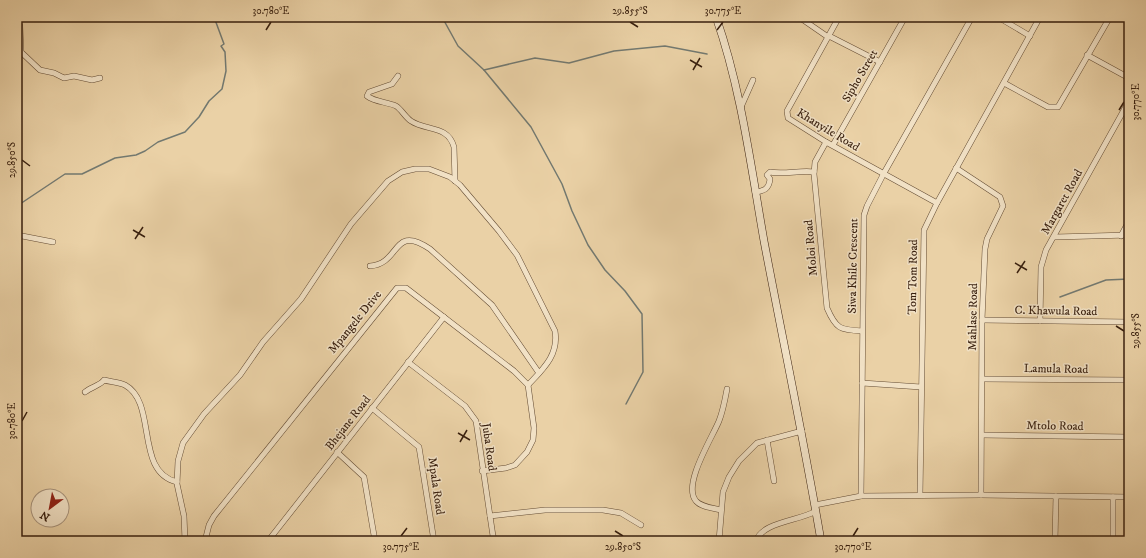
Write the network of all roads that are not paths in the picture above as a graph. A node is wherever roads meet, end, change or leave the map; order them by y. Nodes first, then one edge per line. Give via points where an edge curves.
1 (716, 17) edge
2 (799, 17) edge
3 (839, 17) edge
4 (905, 17) edge
5 (972, 17) edge
6 (998, 17) edge
7 (1040, 17) edge
8 (1110, 17) edge
9 (17, 22) edge
10 (1030, 36) junction
11 (828, 37) junction
12 (1087, 55) junction
13 (880, 62) junction
14 (398, 76) dead end
15 (100, 78) dead end
16 (1129, 78) edge
17 (753, 80) dead end
18 (1004, 83) junction
19 (1129, 101) edge
20 (740, 110) junction
21 (826, 142) junction
22 (833, 145) junction
23 (956, 168) junction
24 (814, 172) junction
25 (884, 174) junction
26 (455, 181) junction
27 (755, 192) junction
28 (937, 203) junction
29 (1129, 221) edge
30 (17, 235) edge
31 (1129, 235) edge
32 (1121, 236) junction
33 (1055, 237) junction
34 (52, 242) dead end
35 (370, 266) dead end
36 (444, 317) junction
37 (982, 320) junction
38 (1040, 321) junction
39 (1129, 322) edge
40 (862, 331) junction
41 (408, 362) junction
42 (539, 373) junction
43 (983, 379) junction
44 (1129, 380) edge
45 (862, 384) junction
46 (528, 385) junction
47 (921, 387) junction
48 (727, 389) dead end
49 (85, 392) dead end
50 (372, 408) junction
51 (802, 431) junction
52 (982, 435) junction
53 (1129, 437) edge
54 (767, 440) junction
55 (337, 452) junction
56 (482, 471) junction
57 (774, 481) dead end
58 (177, 482) junction
59 (17, 487) edge
60 (920, 495) junction
61 (981, 495) junction
62 (861, 496) junction
63 (1056, 496) junction
64 (1113, 497) junction
65 (1129, 497) edge
66 (816, 508) junction
67 (721, 510) junction
68 (17, 512) edge
69 (490, 516) junction
70 (641, 525) dead end
71 (185, 541) edge
72 (205, 541) edge
73 (268, 541) edge
74 (375, 541) edge
75 (434, 541) edge
76 (496, 541) edge
77 (719, 541) edge
78 (756, 541) edge
79 (821, 541) edge
80 (1055, 541) edge
81 (1113, 541) edge

1 - 20 street
2 - 11 street
3 - 11 street, Khanyile Road
4 - 13 street, Sipho Street
5 - 25 street, Siwa Khile Crescent
6 - 10 street
7 - 10 street, Tom Tom Road
8 - 12 street
9 - 15 street via 20,26 21,52 36,68 64,78
10 - 18 street, Tom Tom Road
11 - 13 street
11 - 21 street, Khanyile Road via 786,115
12 - 16 street
12 - 18 street via 1058,107 1048,107
13 - 22 street, Sipho Street
14 - 26 street via 392,84 370,92 367,96 397,107 412,121 436,128 449,137 454,147
17 - 20 street
18 - 23 street, Tom Tom Road
19 - 33 street, Margaret Road
20 - 27 street
21 - 22 street, Khanyile Road
21 - 24 street, Moloi Road
22 - 25 street, Khanyile Road
23 - 28 street, Tom Tom Road
23 - 37 street, Mahlase Road via 995,193 1003,206 984,249
24 - 27 street via 770,172 767,175 770,179 769,185 764,191
24 - 40 street, Moloi Road via 827,308 832,320 840,328
25 - 28 street, Khanyile Road
25 - 40 street, Siwa Khile Crescent via 864,215
26 - 42 street via 517,255 555,331 555,350
26 - 58 street via 429,169 415,169 402,172 381,188 343,234 301,299 189,434 181,450
27 - 51 street
28 - 47 street, Tom Tom Road via 926,224 923,237
29 - 32 street
30 - 34 street
31 - 32 street
32 - 33 street
33 - 38 street, Margaret Road via 1046,250 1041,267
35 - 42 street via 382,264 398,245 407,240 414,239 420,242 492,305
36 - 41 street, Bhejane Road
36 - 46 street, Mpangele Drive via 514,371
36 - 72 street, Mpangele Drive via 406,288 394,290 214,516
37 - 38 street, C. Khawula Road
37 - 43 street, Mahlase Road
38 - 39 street, C. Khawula Road
40 - 45 street, Siwa Khile Crescent
41 - 50 street, Bhejane Road
41 - 56 street, Juba Road via 471,413 476,421
42 - 46 street
43 - 44 street, Lamula Road
43 - 52 street, Mahlase Road
45 - 47 street
45 - 62 street, Siwa Khile Crescent
46 - 56 street via 534,434 527,452 515,465
47 - 60 street, Tom Tom Road
48 - 67 street via 719,421 698,464 692,490 698,503
49 - 58 street via 104,380 118,383 130,390 139,403 158,470 166,478
50 - 55 street, Bhejane Road
50 - 75 street, Mpala Road via 419,447
51 - 54 street
51 - 66 street
52 - 53 street, Mtolo Road
52 - 61 street, Mahlase Road
54 - 57 street
54 - 67 street via 757,443 733,468 723,492
55 - 73 street, Bhejane Road
55 - 74 street via 364,477
56 - 69 street, Juba Road
58 - 71 street via 184,516
59 - 68 street
60 - 61 street
60 - 62 street
61 - 63 street
62 - 66 street
63 - 64 street
63 - 80 street
64 - 65 street
64 - 81 street
66 - 78 street via 808,516 768,527 761,531
66 - 79 street
67 - 77 street
69 - 70 street via 545,510 603,510 622,513
69 - 76 street, Juba Road

